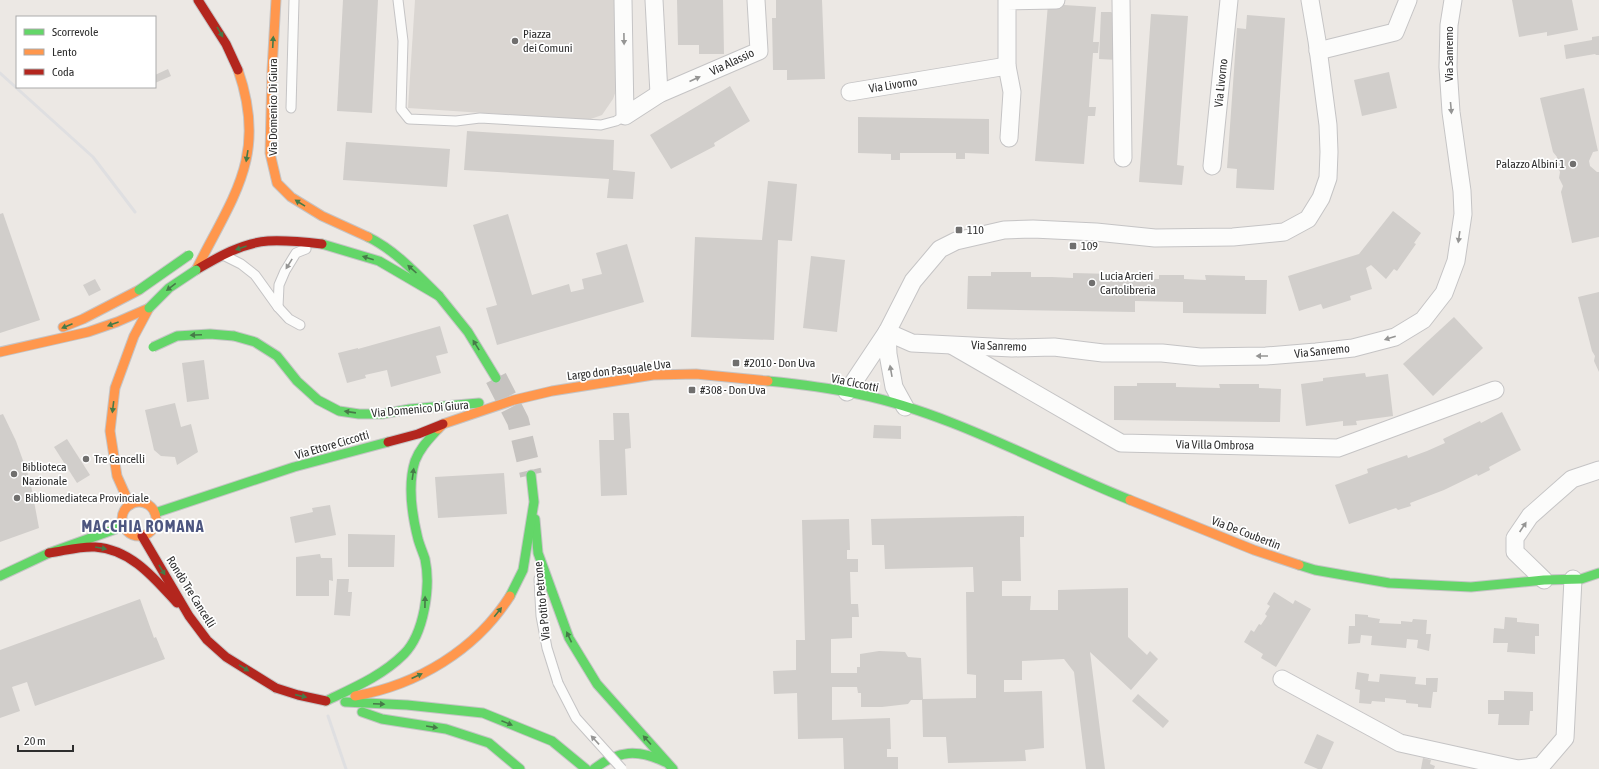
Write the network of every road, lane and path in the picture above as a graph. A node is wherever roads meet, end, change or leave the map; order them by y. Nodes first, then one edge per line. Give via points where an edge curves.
1 (198, 0) edge
2 (276, 0) edge
3 (294, 0) edge
4 (398, 0) edge
5 (623, 0) edge
6 (654, 0) edge
7 (756, 0) edge
8 (1056, 0) edge
9 (1121, 0) edge
10 (1229, 0) edge
11 (1310, 0) edge
12 (1408, 0) edge
13 (1454, 0) edge
14 (1318, 51) junction
15 (1007, 66) junction
16 (850, 92) dead end
17 (659, 94) junction
18 (291, 108) dead end
19 (625, 116) junction
20 (1009, 138) dead end
21 (1123, 158) dead end
22 (1212, 166) dead end
23 (217, 229) junction
24 (321, 244) junction
25 (222, 255) junction
26 (196, 270) junction
27 (439, 296) junction
28 (278, 307) junction
29 (149, 308) junction
30 (300, 325) dead end
31 (887, 332) junction
32 (951, 345) junction
33 (150, 349) dead end
34 (4, 351) edge
35 (134, 360) dead end
36 (121, 369) junction
37 (496, 378) tunnel mouth
38 (800, 384) joint
39 (1495, 390) dead end
40 (847, 392) junction
41 (514, 400) junction
42 (905, 407) junction
43 (443, 424) junction
44 (1599, 470) edge
45 (531, 475) tunnel mouth
46 (534, 502) junction
47 (130, 505) junction
48 (155, 512) junction
49 (124, 526) junction
50 (142, 536) junction
51 (49, 553) junction
52 (538, 553) junction
53 (1599, 573) edge
54 (0, 576) edge
55 (1572, 579) junction
56 (1544, 580) junction
57 (189, 616) junction
58 (1282, 679) dead end
59 (326, 701) junction
60 (520, 769) edge
61 (586, 769) edge
62 (594, 769) edge
63 (622, 769) edge
64 (673, 769) edge

1 -> 23 main road via 220,32 241,76 249,110 247,161 229,209
27 -> 2 main road, Via Domenico Di Giura via 411,268 376,241 322,216 291,197 277,182 270,153
3 - 18 lane
4 - 19 lane via 403,41 401,109 409,119 456,121 480,118 601,125
5 -> 19 street
6 - 17 street
17 -> 7 street, Via Alassio via 758,51
8 - 15 street via 1007,1
9 - 21 street
10 - 22 street, Via Livorno
11 - 14 street
12 - 14 street via 1395,32
13 -> 32 street, Via Sanremo via 1449,25 1448,67 1463,214 1456,260 1444,292 1423,320 1395,337 1353,348 1266,356 1103,353 1054,347
14 - 31 street via 1328,125 1328,178 1321,198 1308,220 1284,232 1233,237 1155,238 1033,229 1004,230 956,242 940,249 913,281
15 - 16 street, Via Livorno
15 - 20 street via 1012,92
17 - 19 street
23 - 26 main road
23 -> 34 main road, bridge via 189,255 139,290 82,319
24 -> 25 main road via 268,241
27 -> 24 main road via 380,261
24 -> 28 lane via 296,253 278,285
25 - 26 main road
25 - 28 lane via 241,264 255,275
26 -> 29 main road, bridge via 169,288
37 -> 27 main road via 468,332
28 - 30 lane via 289,319
29 -> 34 main road via 88,332
29 - 36 main road
31 - 32 street, Via Sanremo via 912,343
31 - 40 street
42 -> 31 street via 894,387
32 - 39 street, Via Villa Ombrosa via 1121,443 1338,448
41 -> 33 main road, Via Domenico Di Giura, bridge via 410,409 382,414 359,414 339,411 318,400 297,381 277,356 255,342 234,336 210,334 177,336
35 - 36 main road
36 -> 47 main road via 115,388 110,431 117,476
38 - 40 main road, Via Ciccotti
38 - 41 main road, Largo don Pasquale Uva via 696,374 653,375 552,391
40 - 42 main road, Via Ciccotti
41 - 43 main road, Via Ettore Ciccotti
42 - 56 main road, Via De Coubertin via 1012,448 1082,481 1254,550 1315,570 1396,584 1472,587
43 - 48 main road, Via Ettore Ciccotti via 418,434 294,467
59 -> 43 main road via 373,678 404,654 415,639 425,610 426,579 425,560 413,513 412,480 421,448
56 -> 44 street via 1515,552 1515,538 1530,516 1572,480
45 - 46 main road, Rondò Tre Cancelli
46 - 52 main road
59 -> 46 main road, Rondò Tre Cancelli via 378,692 416,677 444,662 472,641 509,598 523,570
47 - 48 main road via 144,503
47 - 49 main road via 123,514
48 - 50 main road via 154,527
49 - 50 main road via 131,534
49 - 51 main road
50 -> 57 main road, Rondò Tre Cancelli
51 - 54 main road
51 -> 57 main road via 96,547 115,551 138,563
63 -> 52 lane, Via Potito Petrone, bridge via 576,718 558,683 547,648 541,616
64 -> 52 main road via 593,678 569,638
53 - 55 main road, Via De Coubertin
55 - 56 main road, Via De Coubertin
55 - 58 street via 1565,738 1541,766 1518,769 1400,743
57 -> 59 main road, Rondò Tre Cancelli, bridge via 207,640 226,657 276,688
59 -> 60 main road via 382,718 446,729 489,743
59 -> 61 main road via 407,705 483,713 552,741
62 - 64 main road via 613,756 625,752 642,752 655,756

